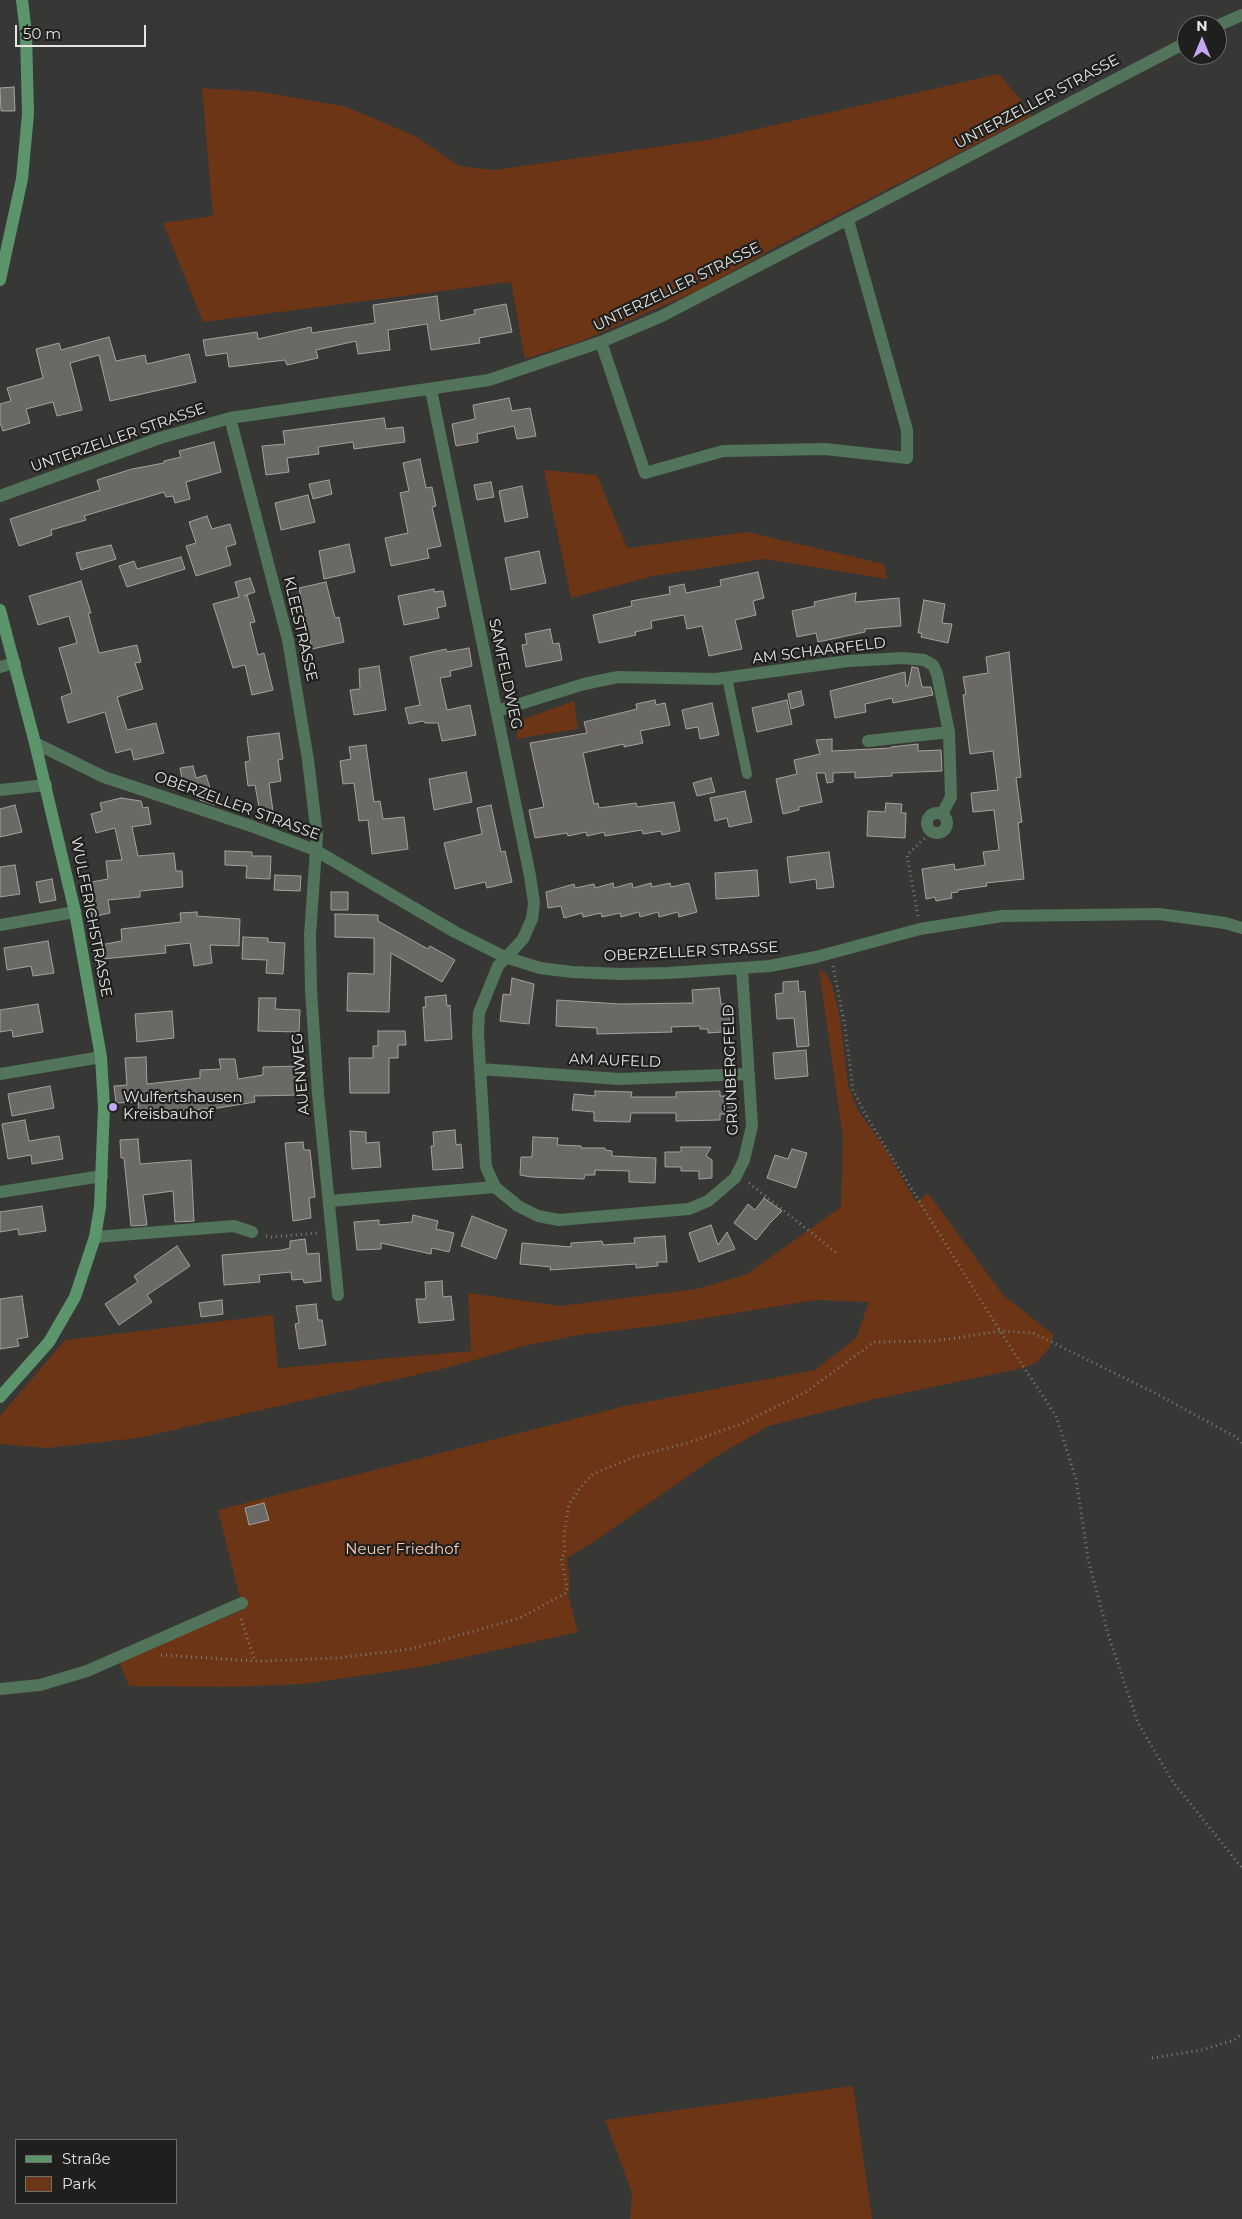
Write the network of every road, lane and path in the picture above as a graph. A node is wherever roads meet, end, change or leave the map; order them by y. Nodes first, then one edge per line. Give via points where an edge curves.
1 (22, 0) edge
2 (1242, 15) edge
3 (1227, 22) edge
4 (1177, 47) edge
5 (848, 220) junction
6 (0, 280) edge
7 (601, 342) junction
8 (431, 390) junction
9 (230, 418) junction
10 (0, 496) edge
11 (0, 610) edge
12 (15, 662) junction
13 (0, 667) edge
14 (727, 678) junction
15 (497, 711) junction
16 (949, 732) junction
17 (868, 740) dead end
18 (36, 743) junction
19 (747, 774) dead end
20 (46, 785) junction
21 (0, 790) edge
22 (932, 831) joint
23 (315, 850) junction
24 (75, 912) junction
25 (0, 925) edge
26 (1242, 928) edge
27 (920, 929) junction
28 (830, 953) junction
29 (505, 958) junction
30 (742, 969) junction
31 (101, 1057) junction
32 (480, 1069) junction
33 (0, 1074) edge
34 (749, 1074) junction
35 (102, 1176) junction
36 (735, 1178) junction
37 (496, 1187) junction
38 (0, 1192) edge
39 (330, 1201) junction
40 (252, 1232) joint
41 (332, 1232) junction
42 (95, 1237) junction
43 (838, 1254) dead end
44 (338, 1295) dead end
45 (1000, 1331) junction
46 (0, 1397) edge
47 (1242, 1443) edge
48 (240, 1604) joint
49 (158, 1654) dead end
50 (255, 1661) junction
51 (0, 1690) edge
52 (1242, 1868) edge
53 (1242, 2033) edge
54 (1152, 2058) dead end

1 - 6 main road via 28,114 22,179
2 - 3 street
4 - 5 street, UNTERZELLER STRASSE
5 - 7 street, UNTERZELLER STRASSE via 662,316
5 - 7 street via 907,430 907,458 825,449 723,452 645,473
7 - 8 street, UNTERZELLER STRASSE via 489,380
8 - 9 street, UNTERZELLER STRASSE
8 - 15 street, SAMFELDWEG
9 - 10 street, UNTERZELLER STRASSE via 160,438
9 - 23 street, KLEESTRASSE via 298,690 317,835
11 - 12 main road, WULFERICHSTRASSE
12 - 13 street
12 - 18 main road, WULFERICHSTRASSE
14 - 15 street, AM SCHAARFELD via 618,677
14 - 16 street, AM SCHAARFELD via 848,661 924,660 933,664 937,674
14 - 19 lane
15 - 29 street, SAMFELDWEG via 534,903 532,920 523,939
16 - 17 street
16 - 22 street, AM SCHAARFELD via 951,797 942,814 928,818 927,824
18 - 20 main road, WULFERICHSTRASSE
18 - 23 street, OBERZELLER STRASSE via 104,776
20 - 21 street
20 - 24 main road, WULFERICHSTRASSE
22 - 27 path via 907,855
23 - 29 street, OBERZELLER STRASSE
23 - 39 street, AUENWEG via 310,935 311,990
24 - 25 street
24 - 31 main road, WULFERICHSTRASSE
26 - 27 street, OBERZELLER STRASSE via 1149,914 1002,916
27 - 28 street, OBERZELLER STRASSE
28 - 30 street, OBERZELLER STRASSE via 792,963
28 - 45 path via 845,1027 853,1090
29 - 30 street, OBERZELLER STRASSE via 540,968 572,972 668,973
29 - 32 street, GRÜNBERGFELD via 498,966 479,1013
30 - 34 street, GRÜNBERGFELD
31 - 33 street
31 - 35 main road, WULFERICHSTRASSE via 104,1107
32 - 34 street, AM AUFELD via 619,1079
32 - 37 street, GRÜNBERGFELD via 486,1167
34 - 36 street, GRÜNBERGFELD via 750,1142
35 - 38 street
35 - 42 main road, WULFERICHSTRASSE
36 - 37 street, GRÜNBERGFELD via 708,1201 689,1209 559,1220 538,1216 518,1206
36 - 43 path via 744,1187 748,1182
37 - 39 street
39 - 41 street, AUENWEG
40 - 41 path via 271,1237
40 - 42 street via 234,1226
41 - 44 street, AUENWEG
42 - 46 main road, WULFERICHSTRASSE via 75,1297 57,1329
45 - 47 path via 1033,1333 1155,1393
45 - 50 path via 936,1341 874,1342 806,1392 741,1424 634,1457 593,1474 569,1505 564,1534 565,1554 561,1558 568,1588 566,1593 520,1618 411,1649 337,1658
45 - 52 path via 1056,1416 1076,1479 1090,1568 1138,1723 1172,1782
48 - 50 path
48 - 51 street via 87,1671 40,1685
49 - 50 path
53 - 54 path via 1234,2040 1202,2050

